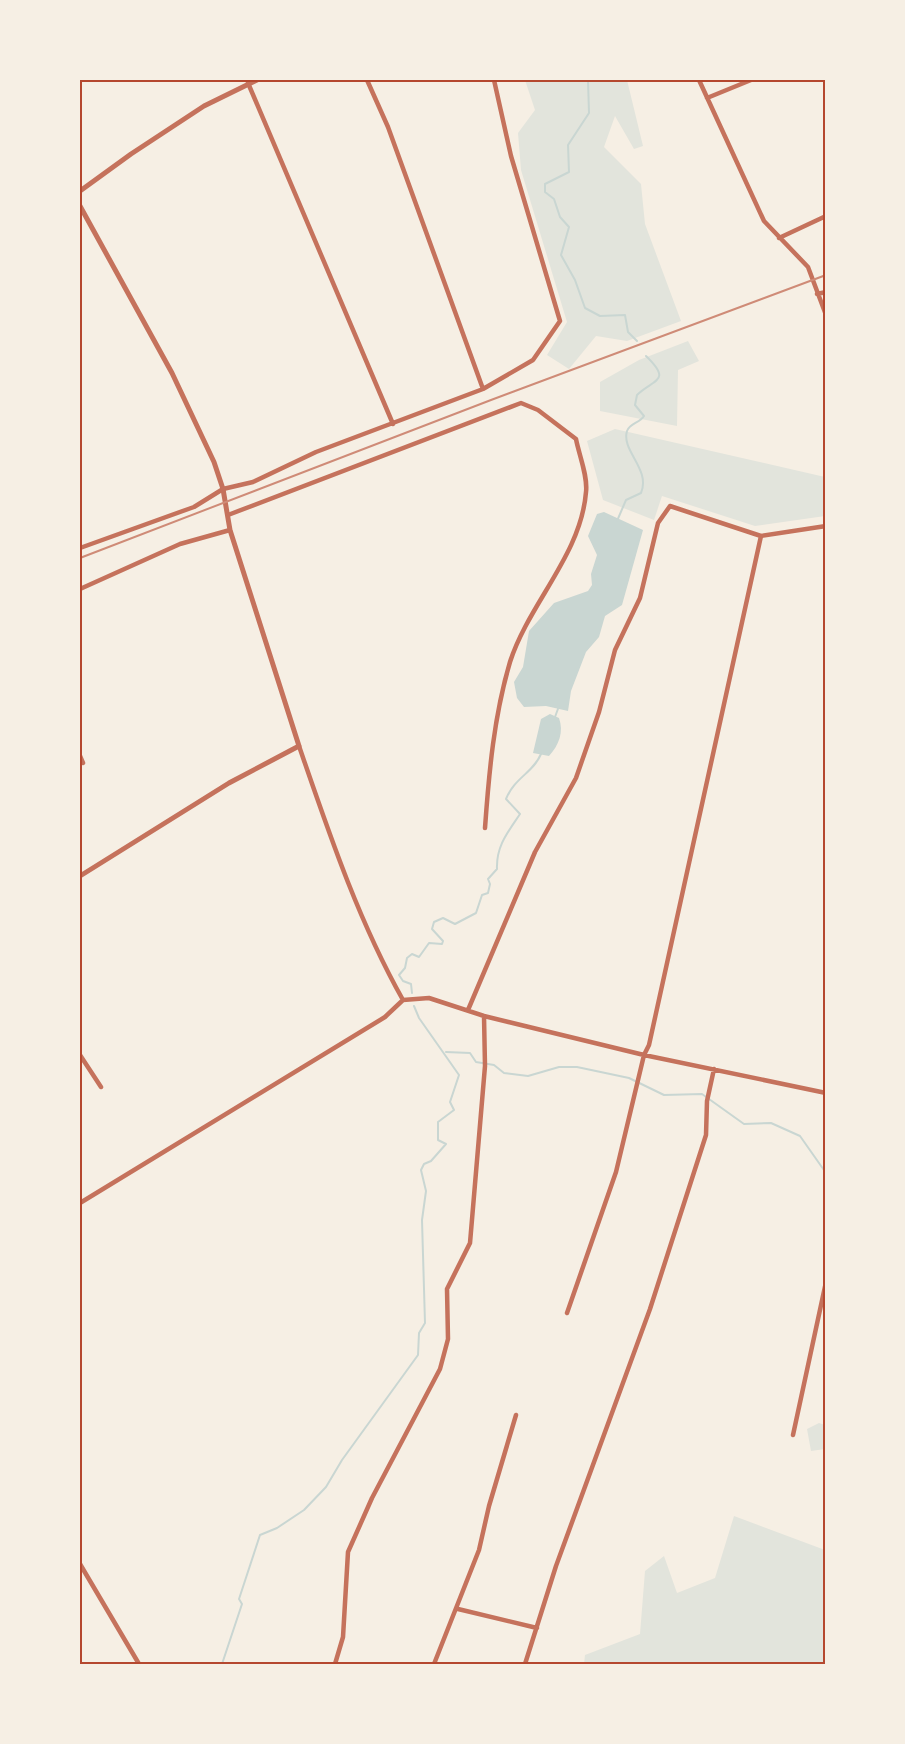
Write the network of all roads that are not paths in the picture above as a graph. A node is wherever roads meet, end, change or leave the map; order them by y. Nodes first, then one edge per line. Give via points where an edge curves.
1 (257, 80) edge
2 (367, 80) edge
3 (494, 80) edge
4 (699, 80) edge
5 (751, 80) edge
6 (248, 83) junction
7 (707, 98) junction
8 (80, 191) edge
9 (80, 208) edge
10 (825, 216) edge
11 (779, 238) junction
12 (825, 291) edge
13 (817, 294) junction
14 (825, 315) edge
15 (483, 389) junction
16 (393, 424) junction
17 (223, 489) junction
18 (228, 515) junction
19 (825, 526) edge
20 (230, 530) junction
21 (761, 536) junction
22 (80, 548) edge
23 (80, 589) edge
24 (299, 746) junction
25 (80, 756) edge
26 (83, 763) dead end
27 (485, 828) dead end
28 (80, 876) edge
29 (404, 1000) junction
30 (468, 1010) junction
31 (484, 1016) junction
32 (80, 1054) edge
33 (644, 1055) junction
34 (714, 1069) junction
35 (101, 1087) dead end
36 (825, 1093) edge
37 (80, 1203) edge
38 (825, 1282) edge
39 (567, 1313) dead end
40 (516, 1415) dead end
41 (793, 1435) dead end
42 (80, 1564) edge
43 (458, 1609) junction
44 (537, 1628) junction
45 (139, 1665) edge
46 (335, 1665) edge
47 (434, 1665) edge
48 (525, 1665) edge

1 - 6 street
2 - 15 street via 388,127
3 - 15 street via 511,156 560,321 533,360
4 - 7 street
5 - 7 street
6 - 8 street via 167,130
6 - 16 street
7 - 11 street via 764,220
9 - 17 street via 172,373
10 - 11 street
11 - 13 street via 808,267
12 - 13 street
13 - 14 street
15 - 16 street
16 - 17 street via 316,452 253,482
17 - 18 street
17 - 22 street via 194,507
18 - 20 street
18 - 27 street via 521,403 538,410 576,439 587,490 580,527 524,629 511,661 491,757
19 - 21 street
20 - 23 street via 180,544
20 - 24 street
21 - 30 street via 670,506 658,523 640,598 615,650 576,778 535,852
21 - 33 street
24 - 28 street via 229,783
24 - 29 street via 373,945
25 - 26 street
29 - 30 street via 429,998
29 - 37 street via 386,1017
30 - 31 street
31 - 33 street
31 - 46 street via 485,1066 471,1243 447,1289 448,1339 441,1369 372,1498 348,1552 343,1638
32 - 35 street
33 - 34 street
33 - 39 street via 616,1172
34 - 36 street
34 - 44 street via 707,1101 706,1135 650,1309
38 - 41 street
40 - 43 street via 479,1550
42 - 45 street
43 - 44 street
43 - 47 street
44 - 48 street

